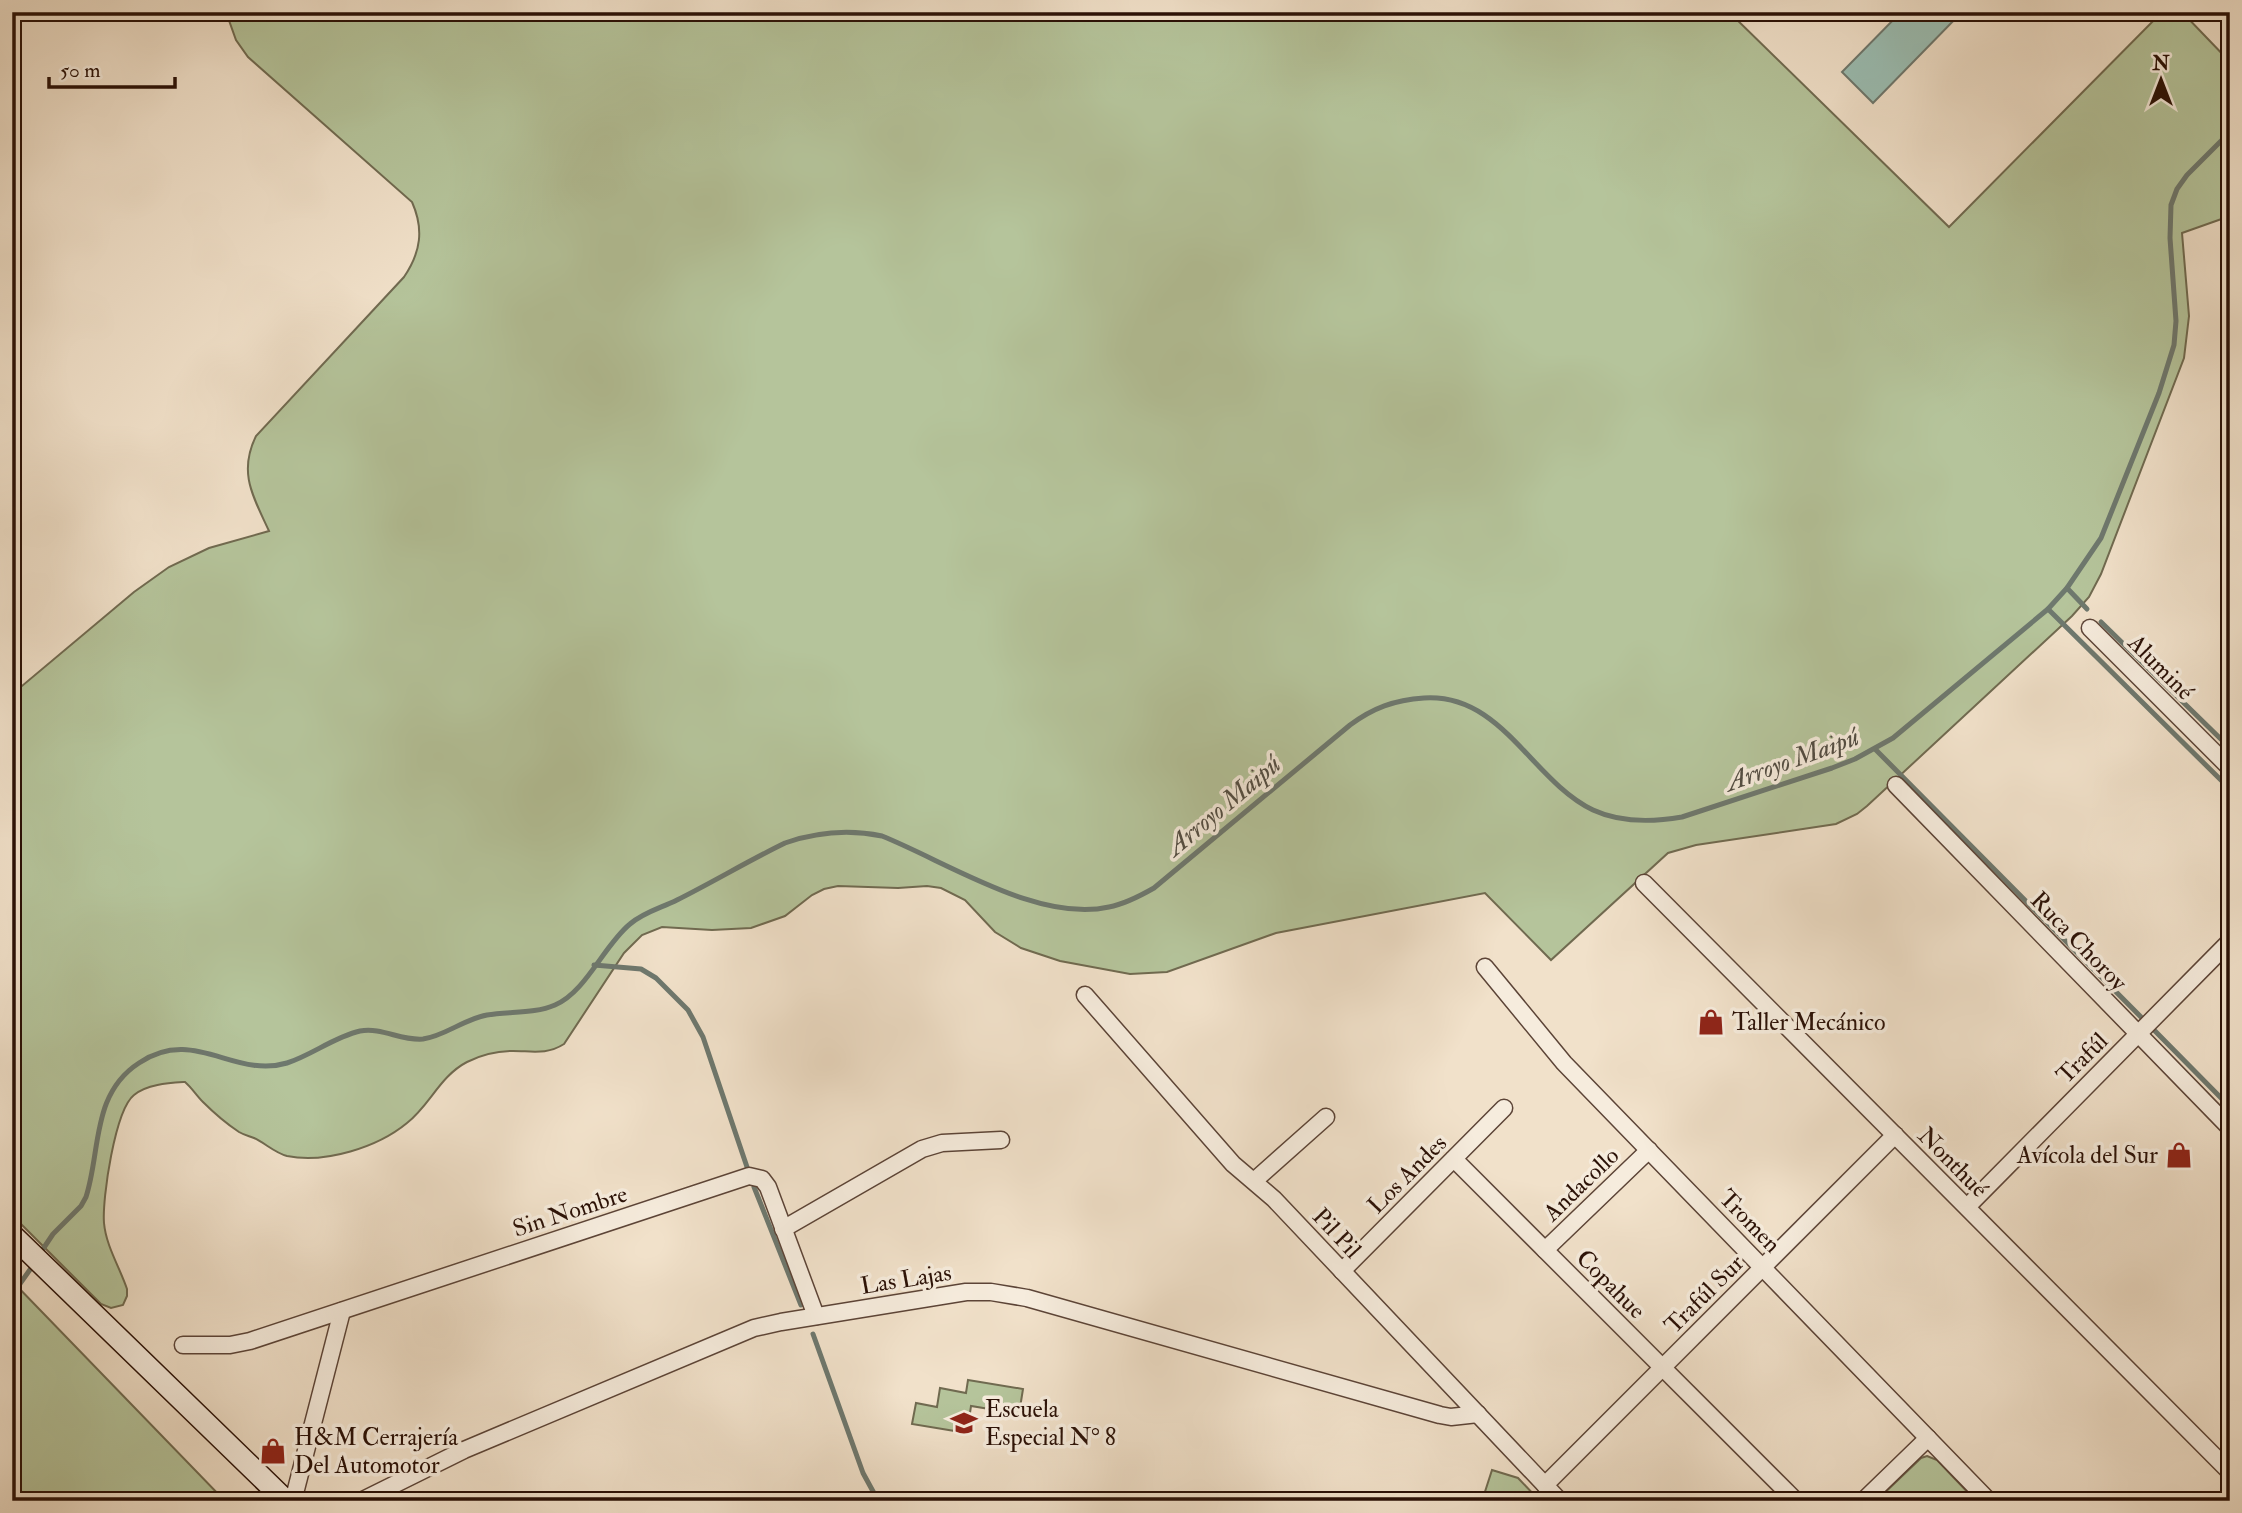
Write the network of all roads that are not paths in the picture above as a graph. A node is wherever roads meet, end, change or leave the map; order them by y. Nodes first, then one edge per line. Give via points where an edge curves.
1 (2090, 628) dead end
2 (2230, 768) edge
3 (1896, 785) dead end
4 (1644, 883) dead end
5 (2230, 941) edge
6 (1485, 967) dead end
7 (1085, 995) dead end
8 (2138, 1034) junction
9 (1504, 1108) dead end
10 (1326, 1117) dead end
11 (2230, 1128) edge
12 (1895, 1135) junction
13 (1001, 1140) dead end
14 (1649, 1150) junction
15 (1454, 1159) junction
16 (1254, 1181) junction
17 (1966, 1207) junction
18 (783, 1229) junction
19 (18, 1241) edge
20 (1545, 1250) junction
21 (1763, 1267) junction
22 (1342, 1271) junction
23 (342, 1311) junction
24 (816, 1316) junction
25 (183, 1345) dead end
26 (1662, 1368) junction
27 (1478, 1414) junction
28 (1928, 1438) junction
29 (2230, 1472) edge
30 (1545, 1485) junction
31 (286, 1501) edge
32 (293, 1501) edge
33 (361, 1501) edge
34 (1560, 1501) edge
35 (1796, 1501) edge
36 (1863, 1501) edge
37 (1989, 1501) edge

1 - 2 street, Aluminé
3 - 8 street, Ruca Choroy
4 - 12 street, Nonthué
5 - 8 street, Trafúl
6 - 14 street, Tromen via 1553,1051
7 - 16 street, Pil Pil via 1233,1164
8 - 11 street, Ruca Choroy
8 - 17 street, Trafúl
9 - 15 street, Los Andes
10 - 16 street
12 - 17 street, Nonthué
12 - 21 street, Trafúl Sur
13 - 18 street via 942,1143 922,1149
14 - 20 street, Andacollo
14 - 21 street, Tromen
15 - 20 street, Copahue
15 - 22 street, Los Andes
16 - 22 street, Pil Pil
17 - 29 street, Nonthué
18 - 23 street, Sin Nombre via 766,1183 749,1176
18 - 24 street, Sin Nombre
19 - 31 main road
20 - 26 street, Copahue
21 - 26 street, Trafúl Sur
21 - 28 street, Tromen
22 - 27 street, Pil Pil
23 - 25 street, Sin Nombre via 240,1344
23 - 32 street
24 - 27 street, Las Lajas via 978,1291 1003,1293 1440,1415
24 - 33 street, Las Lajas via 742,1332 457,1453
26 - 30 street, Trafúl Sur
26 - 35 street, Copahue
27 - 30 street, Pil Pil
28 - 36 street
28 - 37 street, Tromen
30 - 34 street, Pil Pil

